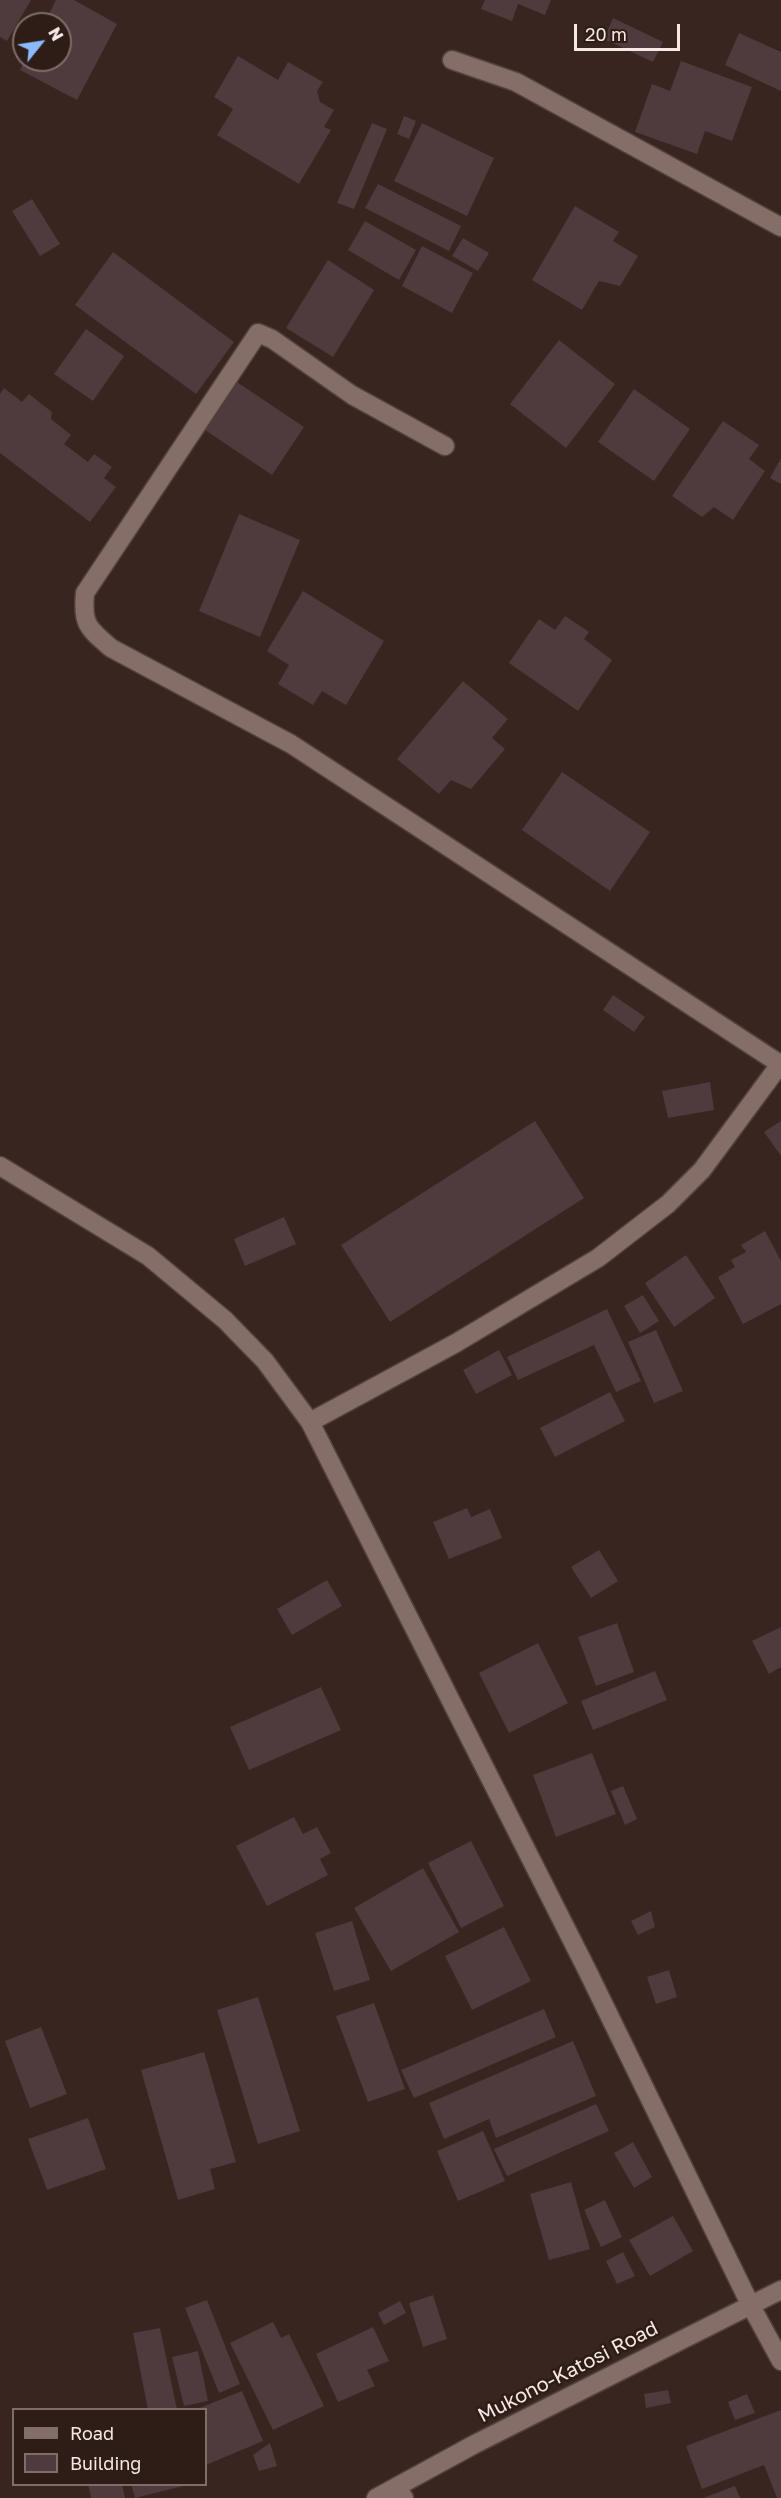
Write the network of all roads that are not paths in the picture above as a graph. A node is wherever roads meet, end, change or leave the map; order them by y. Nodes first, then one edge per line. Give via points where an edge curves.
1 (452, 60) dead end
2 (781, 227) edge
3 (445, 446) dead end
4 (781, 1064) edge
5 (0, 1167) edge
6 (310, 1422) junction
7 (781, 2290) edge
8 (751, 2306) junction
9 (781, 2361) edge
10 (400, 2492) edge
11 (376, 2498) edge

1 - 2 street via 516,82
3 - 4 street via 352,395 258,333 85,594 83,615 92,632 111,648 291,744
4 - 6 street via 702,1170 668,1204 598,1258 456,1343
5 - 6 street via 148,1256 225,1320 257,1353
6 - 8 street
7 - 8 street, Mukono-Katosi Road
8 - 9 street
8 - 10 street, Mukono-Katosi Road via 475,2444
10 - 11 street, Mukono-Katosi Road

